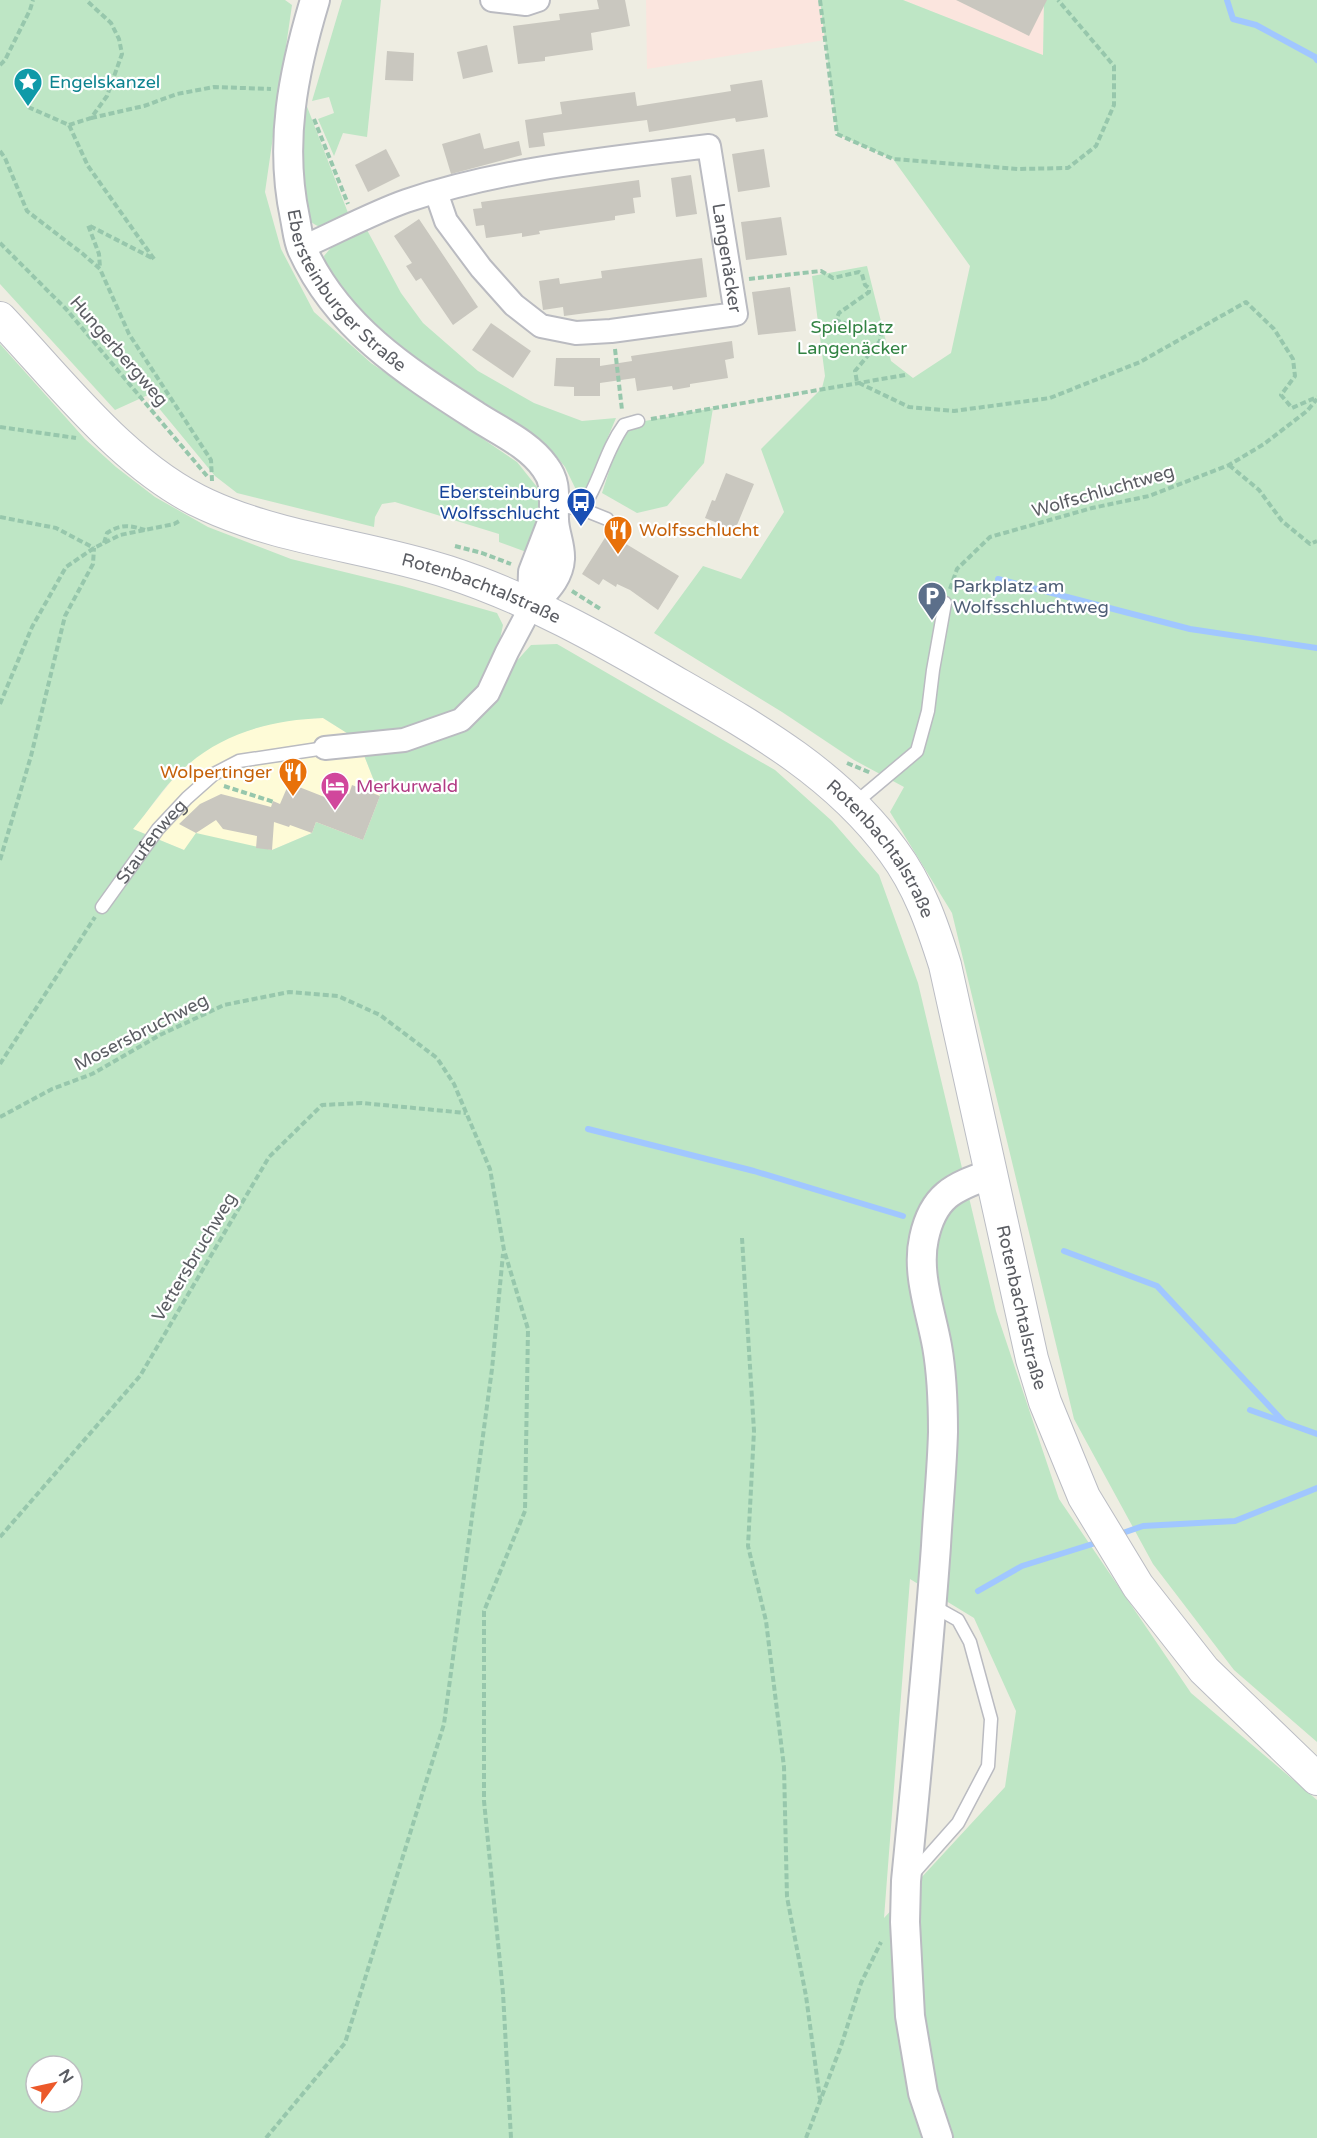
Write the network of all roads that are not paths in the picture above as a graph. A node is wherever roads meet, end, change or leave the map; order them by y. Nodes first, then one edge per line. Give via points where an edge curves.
1 (315, 0) edge
2 (492, 0) edge
3 (538, 0) edge
4 (436, 192) junction
5 (301, 248) junction
6 (0, 318) edge
7 (638, 422) road end
8 (582, 510) junction
9 (554, 512) junction
10 (607, 519) dead end
11 (945, 603) road end
12 (532, 604) junction
13 (325, 748) joint
14 (854, 805) junction
15 (102, 907) road end
16 (991, 1174) junction
17 (932, 1605) junction
18 (1317, 1779) edge
19 (906, 1881) junction
20 (938, 2138) edge

1 - 5 street, Ebersteinburger Straße via 292,90 287,137 290,195
2 - 3 street via 526,4
4 - 4 street, Langenäcker via 446,220 481,268 514,305 541,326 576,333 611,331 736,314 709,146 545,167
4 - 5 street, Langenäcker via 404,202
5 - 9 street, Ebersteinburger Straße via 331,299 367,339 413,376 536,457 551,477
6 - 12 main road, Rotenbachtalstraße via 104,430 166,484 209,494 263,527 448,572
7 - 8 lane via 624,425 615,436
8 - 9 lane
8 - 10 lane
9 - 12 street, Ebersteinburger Straße via 560,559 553,580
11 - 14 lane via 928,711 917,751
12 - 13 street, Staufenweg via 488,693 461,720 404,740
12 - 14 main road, Rotenbachtalstraße via 759,730 810,765
13 - 15 lane, Staufenweg via 239,761 214,774 158,829
14 - 16 main road, Rotenbachtalstraße via 894,852 927,910 945,965
16 - 17 street via 959,1185 940,1199 923,1241 922,1273 943,1390
16 - 18 main road, Rotenbachtalstraße via 1032,1359 1084,1497 1138,1586 1204,1670
17 - 19 street
17 - 19 lane via 958,1620 970,1642 991,1719 988,1766 958,1823
19 - 20 street via 910,2016 923,2093

